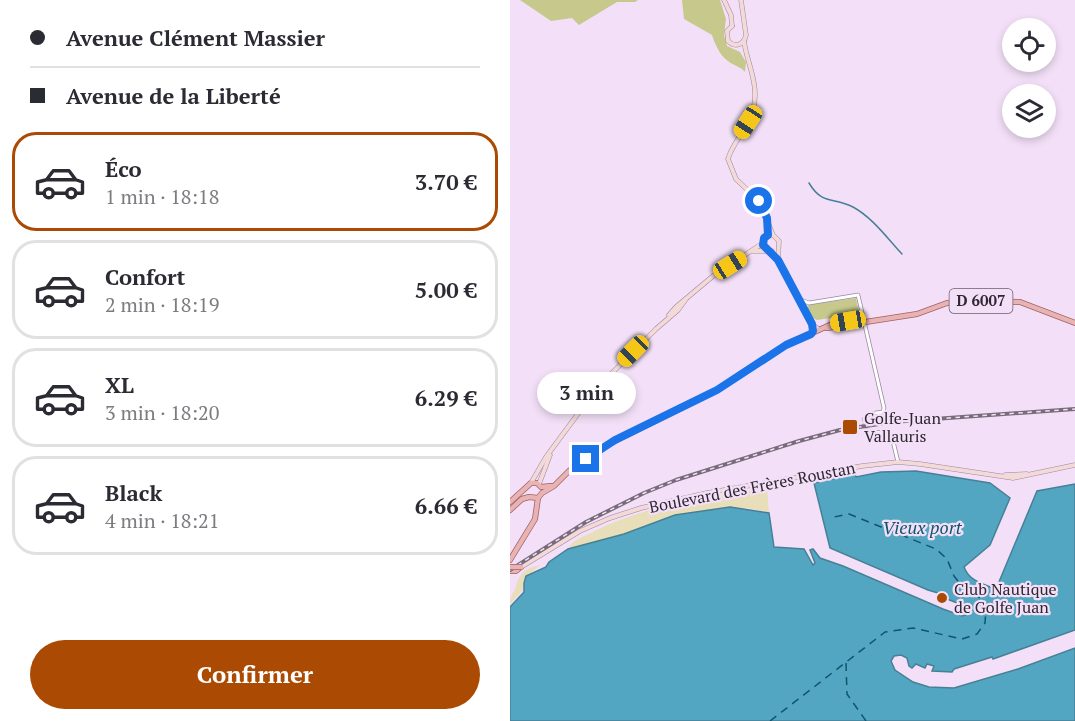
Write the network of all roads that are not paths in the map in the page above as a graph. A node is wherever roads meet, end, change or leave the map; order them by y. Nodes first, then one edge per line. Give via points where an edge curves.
1 (724, 0) edge
2 (741, 0) edge
3 (732, 26) junction
4 (745, 30) junction
5 (742, 42) junction
6 (770, 235) junction
7 (763, 243) junction
8 (778, 248) junction
9 (751, 251) junction
10 (769, 251) junction
11 (778, 260) junction
12 (799, 300) junction
13 (864, 323) junction
14 (1075, 323) edge
15 (812, 324) junction
16 (822, 329) junction
17 (811, 334) junction
18 (864, 419) dead end
19 (867, 431) dead end
20 (551, 451) junction
21 (898, 462) junction
22 (1075, 465) edge
23 (531, 483) junction
24 (526, 490) junction
25 (540, 490) junction
26 (529, 497) junction
27 (510, 502) edge
28 (510, 510) edge
29 (510, 560) edge
30 (521, 567) joint
31 (510, 569) edge

1 - 3 main road
2 - 4 main road
3 - 4 main road
3 - 5 main road via 726,34 728,41 734,45
4 - 5 main road
5 - 6 main road via 753,74 753,110 728,159 736,179 757,198
6 - 7 main road
6 - 8 main road via 779,241
7 - 9 main road
7 - 10 main road
8 - 10 main road
8 - 11 main road
9 - 10 main road
9 - 20 main road via 676,307 597,388
10 - 11 main road
11 - 12 main road
12 - 13 street via 809,303 858,295
12 - 15 main road
13 - 14 main road, D 6007 via 917,314 947,303 1014,301
13 - 16 main road, D 6007 via 855,320
13 - 18 street via 884,406 883,412
15 - 16 main road
15 - 17 main road
16 - 17 main road, D 6007
17 - 25 main road, D 6007 via 786,345 717,390 615,440 558,482
19 - 21 street via 890,434
20 - 23 main road
20 - 25 main road
21 - 22 main road, Boulevard des Frères Roustan via 1017,478
21 - 30 main road, Boulevard des Frères Roustan via 641,508 580,531
23 - 24 main road
23 - 25 main road
24 - 26 main road
24 - 27 main road
25 - 26 main road
25 - 29 main road via 535,519
26 - 28 main road
30 - 31 main road, bridge

